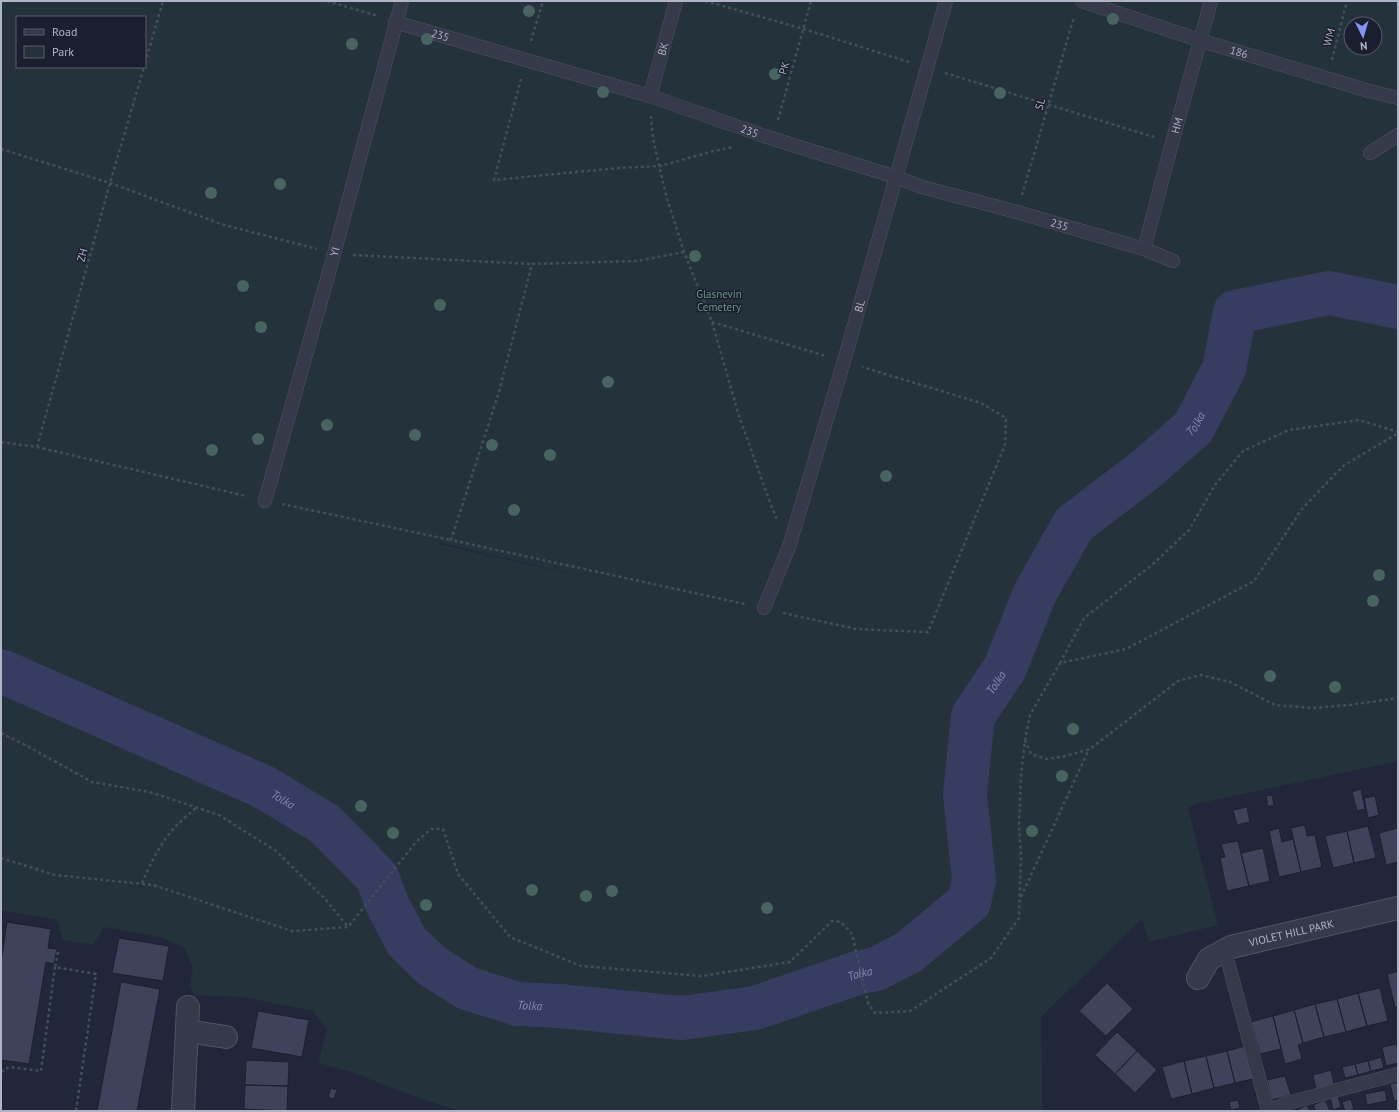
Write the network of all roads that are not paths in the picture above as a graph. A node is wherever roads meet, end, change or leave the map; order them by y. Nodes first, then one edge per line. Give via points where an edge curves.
1 (402, 1) edge
2 (676, 1) edge
3 (946, 1) edge
4 (1082, 1) edge
5 (1211, 1) edge
6 (395, 22) junction
7 (1200, 40) junction
8 (650, 96) junction
9 (1398, 98) edge
10 (1398, 137) edge
11 (1370, 153) dead end
12 (896, 177) junction
13 (1144, 249) junction
14 (1173, 261) dead end
15 (265, 501) road end
16 (764, 608) road end
17 (1398, 908) edge
18 (1225, 951) junction
19 (1198, 978) dead end
20 (188, 1008) dead end
21 (187, 1031) junction
22 (226, 1037) dead end
23 (1398, 1074) edge
24 (1285, 1107) edge
25 (183, 1111) edge
26 (1268, 1111) edge

1 - 6 lane, YI
2 - 8 lane, BK
3 - 12 lane, BL
4 - 7 lane, 186
5 - 7 lane, HM
6 - 8 lane, 235
6 - 15 lane, YI
7 - 9 lane, 186
7 - 13 lane, HM
8 - 12 lane, 235 via 768,138
10 - 11 lane
12 - 13 lane, 235
12 - 16 lane, BL via 789,547
13 - 14 lane, 235
17 - 18 street, VIOLET HILL PARK via 1232,947
18 - 19 street, VIOLET HILL PARK via 1209,959
18 - 26 lane
20 - 21 street
21 - 22 street
21 - 25 street
23 - 24 lane
24 - 26 lane

